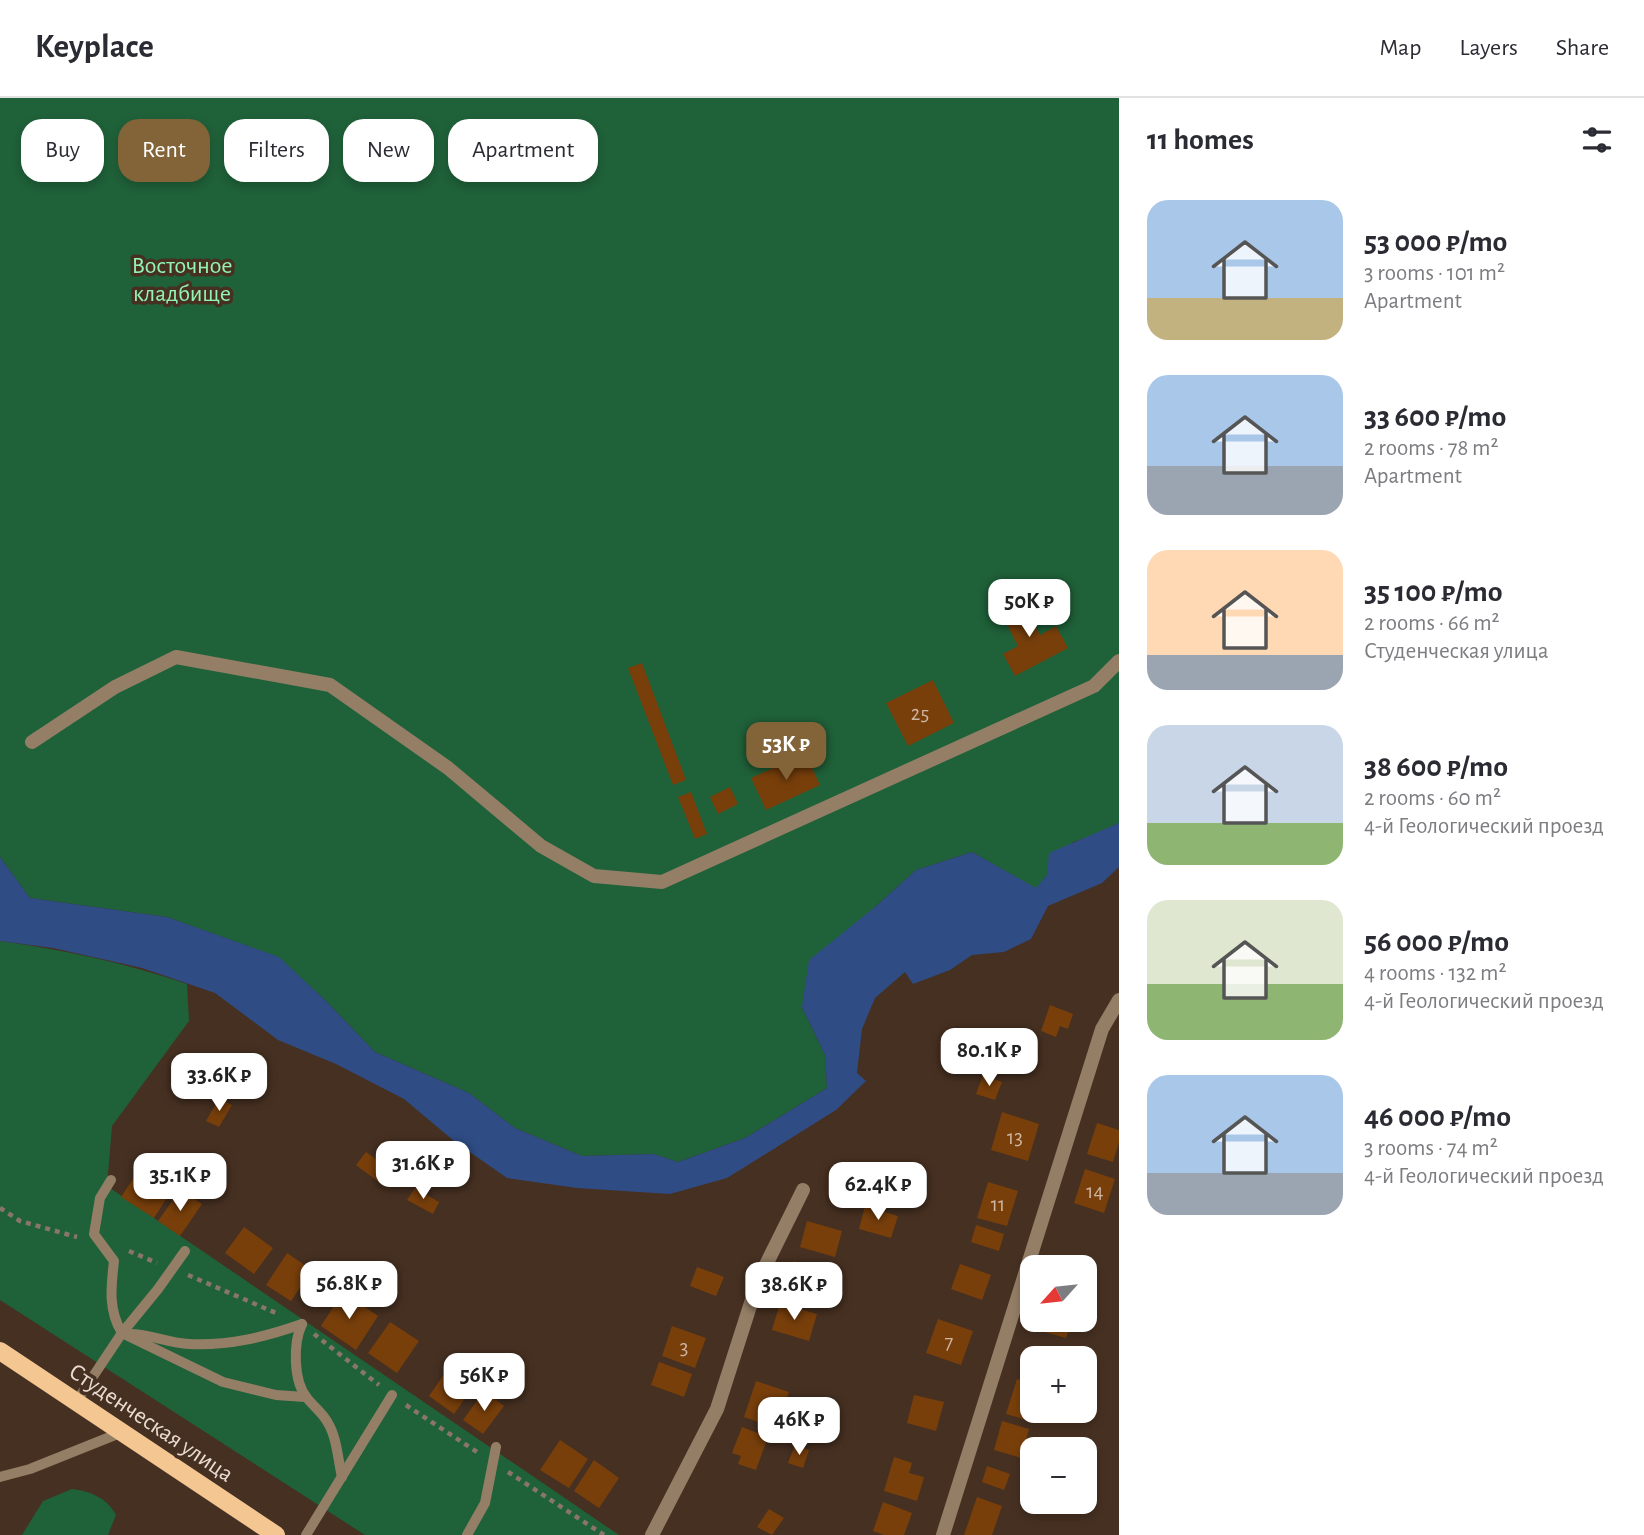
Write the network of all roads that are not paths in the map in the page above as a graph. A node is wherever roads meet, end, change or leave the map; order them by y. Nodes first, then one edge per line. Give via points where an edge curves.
1 (1119, 661) edge
2 (32, 741) dead end
3 (1119, 1000) edge
4 (111, 1180) dead end
5 (803, 1190) dead end
6 (185, 1251) dead end
7 (122, 1333) junction
8 (0, 1351) edge
9 (392, 1395) dead end
10 (305, 1397) junction
11 (76, 1402) junction
12 (120, 1433) junction
13 (496, 1447) dead end
14 (0, 1476) edge
15 (342, 1476) junction
16 (276, 1535) edge
17 (306, 1535) edge
18 (467, 1535) edge
19 (652, 1535) edge
20 (943, 1535) edge

1 - 2 street via 1094,686 662,882 594,876 541,846 448,768 330,685 176,657 115,687
3 - 20 street via 1102,1029
4 - 7 lane via 100,1198 94,1234 114,1261 110,1297 114,1321
5 - 19 street via 758,1281 717,1409
6 - 7 lane
7 - 10 lane via 223,1382
7 - 10 lane via 188,1344 217,1343 258,1339 302,1324 296,1363
7 - 11 lane
8 - 11 main road, Студенческая улица
9 - 15 lane
10 - 15 lane via 330,1426
11 - 12 main road, Студенческая улица
12 - 14 lane via 30,1469
12 - 16 main road, Студенческая улица
13 - 18 lane via 485,1503
15 - 17 lane

